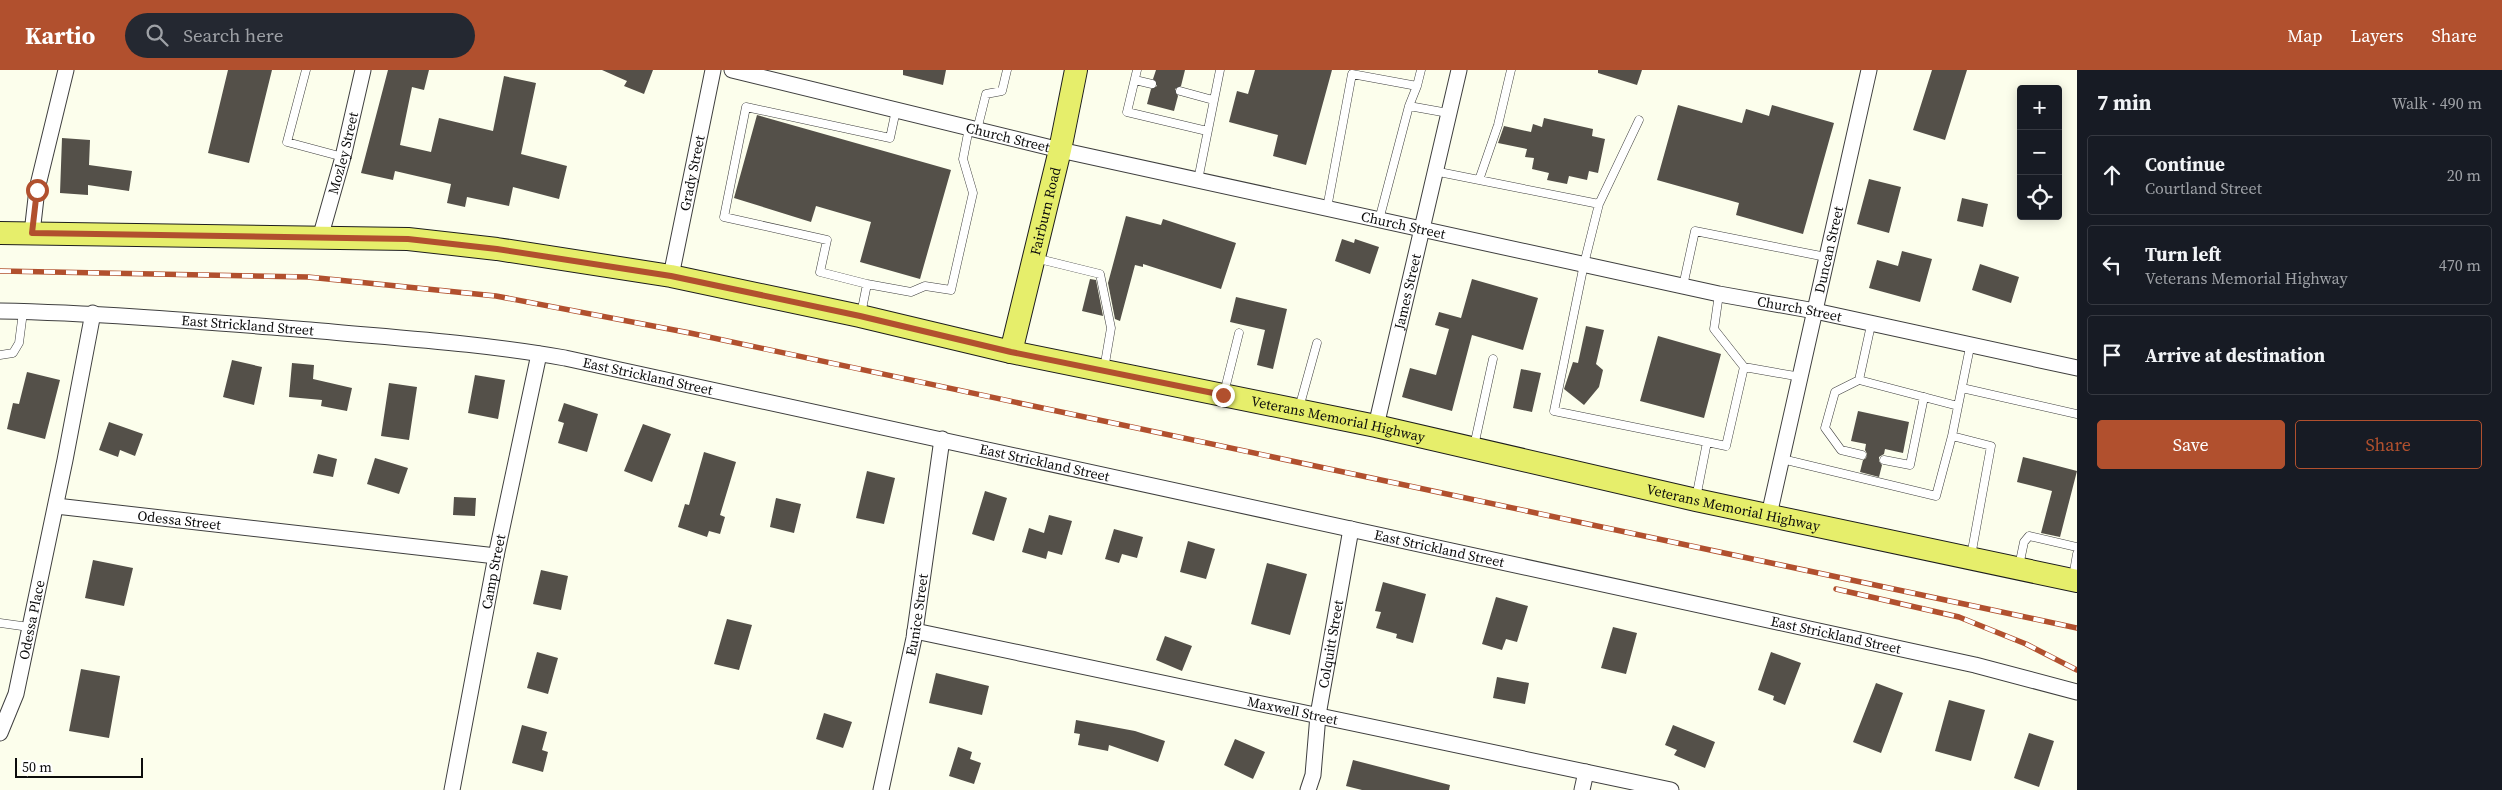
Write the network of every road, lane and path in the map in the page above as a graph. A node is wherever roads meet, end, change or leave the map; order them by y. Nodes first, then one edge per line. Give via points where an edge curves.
1 (66, 70) edge
2 (306, 70) edge
3 (363, 70) edge
4 (713, 70) edge
5 (732, 70) edge
6 (1007, 70) edge
7 (1076, 70) edge
8 (1137, 70) edge
9 (1220, 70) edge
10 (1421, 70) edge
11 (1459, 70) edge
12 (1511, 70) edge
13 (1869, 70) edge
14 (1135, 80) junction
15 (1152, 84) dead end
16 (1417, 86) junction
17 (1180, 92) dead end
18 (1213, 100) junction
19 (1409, 106) junction
20 (896, 110) junction
21 (1448, 113) junction
22 (1638, 120) dead end
23 (973, 129) junction
24 (1207, 130) junction
25 (1060, 150) junction
26 (343, 157) junction
27 (1434, 171) junction
28 (1198, 180) junction
29 (1479, 180) junction
30 (1599, 204) junction
31 (1327, 208) junction
32 (1379, 220) junction
33 (1420, 229) junction
34 (0, 233) edge
35 (32, 233) junction
36 (320, 238) junction
37 (1034, 257) junction
38 (1826, 257) junction
39 (1584, 264) junction
40 (671, 276) junction
41 (868, 284) junction
42 (1683, 286) junction
43 (1719, 294) junction
44 (0, 311) edge
45 (1815, 311) junction
46 (23, 312) junction
47 (92, 313) junction
48 (860, 316) junction
49 (1871, 325) junction
50 (1239, 333) dead end
51 (1317, 343) dead end
52 (1970, 347) junction
53 (1011, 352) junction
54 (539, 354) junction
55 (0, 355) edge
56 (1493, 359) dead end
57 (1744, 367) junction
58 (2077, 368) edge
59 (1104, 371) junction
60 (1801, 377) junction
61 (1859, 380) junction
62 (1962, 388) junction
63 (1223, 395) junction
64 (1924, 397) junction
65 (1958, 406) junction
66 (1299, 410) junction
67 (2077, 414) edge
68 (1376, 426) junction
69 (1952, 436) junction
70 (942, 439) junction
71 (1707, 442) junction
72 (1473, 448) junction
73 (1862, 455) dead end
74 (1782, 460) junction
75 (1884, 460) dead end
76 (1696, 500) junction
77 (56, 506) junction
78 (1769, 515) junction
79 (1351, 529) junction
80 (2077, 547) edge
81 (2077, 554) edge
82 (496, 556) junction
83 (1970, 558) junction
84 (2018, 568) junction
85 (2074, 581) edge
86 (0, 623) edge
87 (29, 627) junction
88 (915, 631) junction
89 (2077, 692) edge
90 (1318, 716) junction
91 (0, 733) edge
92 (1586, 772) junction
93 (452, 790) edge
94 (881, 790) edge
95 (1308, 790) edge
96 (1582, 790) edge
97 (1671, 790) edge

1 - 35 street via 37,190
2 - 26 lane via 287,142
3 - 26 street, Mozley Street
4 - 40 street, Grady Street
5 - 20 street, Church Street
6 - 23 lane via 1002,91 986,94
7 - 25 main road, Fairburn Road
8 - 14 lane
9 - 18 lane
10 - 16 lane
11 - 21 street, James Street
12 - 29 lane via 1498,124
13 - 38 street, Duncan Street
14 - 15 lane
14 - 24 lane via 1127,112
16 - 19 lane
16 - 31 lane via 1352,74
17 - 18 lane
18 - 24 lane
19 - 21 lane
19 - 32 lane
20 - 23 street, Church Street
20 - 41 lane via 890,138 746,107 724,217 827,240 820,272
21 - 27 street, James Street
22 - 30 lane
23 - 25 street, Church Street
23 - 41 lane via 963,159 973,193 951,290 925,286 911,292
24 - 28 lane
25 - 28 street, Church Street
25 - 37 main road, Fairburn Road
26 - 36 street, Mozley Street
27 - 29 lane
27 - 33 street, James Street
28 - 31 street, Church Street
29 - 30 lane
30 - 39 lane
31 - 32 street, Church Street
32 - 33 street, Church Street
33 - 39 street, Church Street
33 - 68 street, James Street
34 - 35 main road, Veterans Memorial Highway
35 - 36 main road, Veterans Memorial Highway
36 - 40 main road, Veterans Memorial Highway via 408,239
37 - 53 main road, Fairburn Road
37 - 59 lane via 1100,274 1111,328
38 - 42 lane via 1695,231
38 - 45 street, Duncan Street
39 - 42 street, Church Street
39 - 71 lane via 1554,411
40 - 48 main road, Veterans Memorial Highway
41 - 48 lane
42 - 43 street, Church Street
43 - 45 street, Church Street
43 - 57 lane via 1714,329
44 - 46 street, East Strickland Street
45 - 49 street, Church Street
45 - 60 street, Duncan Street
46 - 47 street, East Strickland Street
46 - 55 lane via 19,342 13,353
47 - 54 street, East Strickland Street via 418,339
47 - 77 street
48 - 53 main road, Veterans Memorial Highway
49 - 52 street, Church Street
49 - 61 lane
50 - 63 lane
51 - 66 lane
52 - 58 street, Church Street
52 - 62 lane
53 - 59 main road, Veterans Memorial Highway
54 - 70 street, East Strickland Street
54 - 82 street, Camp Street
56 - 72 lane
57 - 60 lane
57 - 71 lane via 1726,446
59 - 63 main road, Veterans Memorial Highway
60 - 74 street, Duncan Street
61 - 64 lane
61 - 73 lane via 1835,392 1825,428 1840,450
62 - 65 lane
62 - 67 lane
63 - 66 main road, Veterans Memorial Highway
64 - 65 lane
64 - 75 lane via 1910,465
65 - 69 lane
66 - 68 main road, Veterans Memorial Highway
68 - 72 main road, Veterans Memorial Highway
69 - 74 lane via 1936,496
69 - 83 lane via 1991,446
70 - 79 street, East Strickland Street
70 - 88 street, Eunice Street
71 - 76 lane
72 - 76 main road, Veterans Memorial Highway
74 - 78 street, Duncan Street
76 - 78 main road, Veterans Memorial Highway
77 - 82 street, Odessa Street
77 - 87 street, Odessa Place
78 - 83 main road, Veterans Memorial Highway
79 - 89 street, East Strickland Street via 1975,665
79 - 90 street, Colquitt Street
80 - 84 lane via 2029,536 2024,542
81 - 85 lane
82 - 93 street, Camp Street
83 - 84 main road, Veterans Memorial Highway
84 - 85 main road, Veterans Memorial Highway
86 - 87 lane
87 - 91 street, Odessa Place via 16,694
88 - 90 street, Maxwell Street
88 - 94 street, Eunice Street
90 - 92 street, Maxwell Street
90 - 95 street, Colquitt Street via 1313,775
92 - 96 street
92 - 97 street, Maxwell Street

